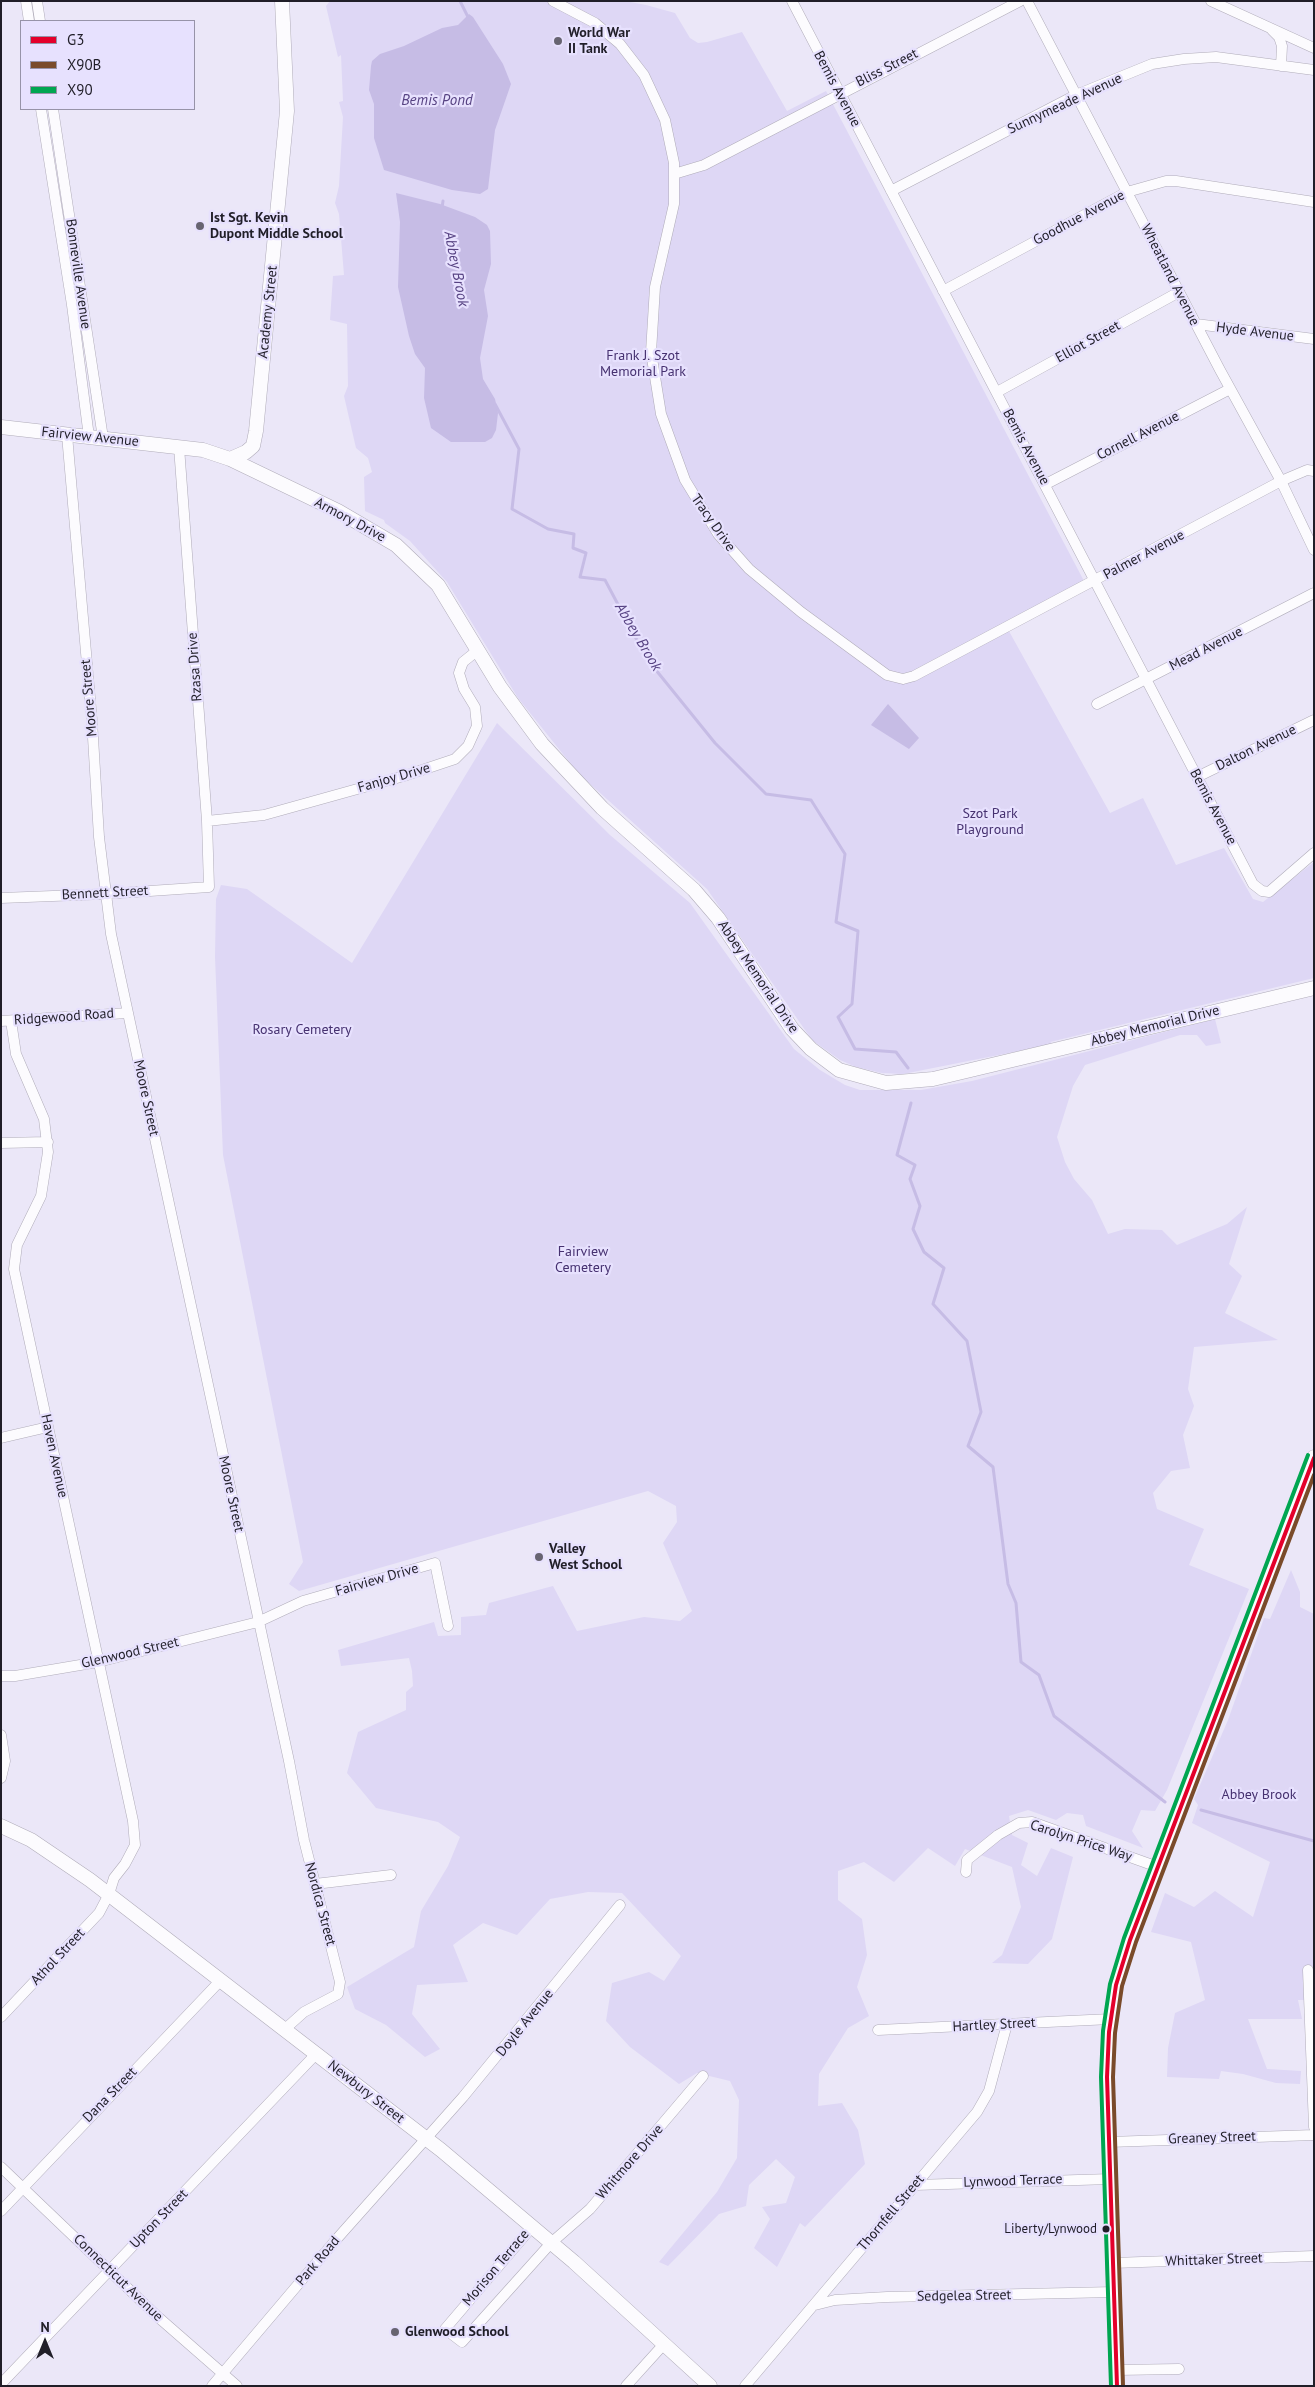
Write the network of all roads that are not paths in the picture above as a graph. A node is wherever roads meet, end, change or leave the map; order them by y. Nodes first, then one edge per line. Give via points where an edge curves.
1 (26, 1) edge
2 (37, 1) edge
3 (282, 1) edge
4 (553, 1) edge
5 (792, 1) edge
6 (1020, 1) edge
7 (1027, 1) edge
8 (1211, 1) edge
9 (28, 20) edge
10 (40, 20) edge
11 (1269, 28) junction
12 (1314, 48) edge
13 (1281, 66) junction
14 (1314, 70) edge
15 (840, 93) junction
16 (1076, 95) junction
17 (41, 110) edge
18 (54, 110) edge
19 (674, 174) junction
20 (891, 191) junction
21 (1127, 192) junction
22 (1314, 202) edge
23 (943, 291) junction
24 (1179, 292) junction
25 (1196, 324) junction
26 (1314, 339) edge
27 (1230, 388) junction
28 (997, 392) junction
29 (1, 427) edge
30 (67, 435) junction
31 (88, 437) junction
32 (103, 438) junction
33 (179, 447) junction
34 (230, 459) junction
35 (1314, 471) edge
36 (1281, 481) junction
37 (1046, 484) junction
38 (1314, 550) edge
39 (1094, 581) junction
40 (1314, 593) edge
41 (1006, 628) joint
42 (478, 650) junction
43 (1146, 679) junction
44 (1097, 704) dead end
45 (1314, 720) edge
46 (1197, 777) junction
47 (206, 821) junction
48 (1314, 853) edge
49 (209, 887) joint
50 (105, 894) junction
51 (1, 898) edge
52 (1314, 988) edge
53 (127, 1013) junction
54 (6, 1021) edge
55 (48, 1142) junction
56 (1, 1143) edge
57 (48, 1427) junction
58 (1, 1438) edge
59 (1314, 1457) edge
60 (258, 1622) junction
61 (448, 1626) dead end
62 (98, 1662) junction
63 (1, 1676) edge
64 (1, 1735) edge
65 (287, 1752) joint
66 (1, 1778) edge
67 (3, 1828) edge
68 (1158, 1867) junction
69 (966, 1872) dead end
70 (391, 1875) dead end
71 (315, 1884) junction
72 (109, 1894) junction
73 (620, 1905) dead end
74 (1308, 1970) dead end
75 (221, 1980) junction
76 (1312, 2014) edge
77 (1, 2017) edge
78 (1111, 2019) junction
79 (1007, 2024) junction
80 (285, 2029) junction
81 (878, 2030) dead end
82 (317, 2054) junction
83 (703, 2076) dead end
84 (1314, 2127) edge
85 (1314, 2135) edge
86 (426, 2138) junction
87 (1110, 2142) junction
88 (1, 2167) edge
89 (1111, 2179) junction
90 (916, 2185) junction
91 (23, 2188) junction
92 (1, 2211) edge
93 (532, 2227) junction
94 (551, 2243) junction
95 (1314, 2256) edge
96 (1113, 2264) junction
97 (110, 2270) junction
98 (1114, 2292) junction
99 (815, 2305) junction
100 (664, 2344) junction
101 (1179, 2369) dead end
102 (1117, 2370) junction
103 (222, 2374) junction
104 (1, 2384) edge
105 (212, 2386) edge
106 (237, 2386) edge
107 (626, 2386) edge
108 (710, 2386) edge
109 (745, 2386) edge
110 (1117, 2386) edge

1 - 9 street
2 - 10 street
3 - 34 main road, Academy Street via 287,111 256,431 253,446
4 - 19 street, Tracy Drive via 602,28 633,59 661,108 671,143
5 - 15 street, Bemis Avenue
6 - 15 street, Bliss Street
7 - 16 street, Wheatland Avenue
8 - 11 street
11 - 12 street
11 - 13 street via 1282,46
13 - 14 street, Sunnymeade Avenue
13 - 16 street, Sunnymeade Avenue via 1216,58 1184,59 1152,64
15 - 19 street, Bliss Street via 704,165
15 - 20 street, Bemis Avenue
16 - 20 street, Sunnymeade Avenue
16 - 21 street, Wheatland Avenue
17 - 31 street, Bonneville Avenue via 72,305
18 - 32 street, Bonneville Avenue
19 - 41 street, Tracy Drive via 674,204 652,309 653,373 661,414 676,459 712,526 768,586 893,678 914,676
20 - 23 street, Bemis Avenue
21 - 22 street, Goodhue Avenue via 1176,181
21 - 23 street, Goodhue Avenue
21 - 24 street, Wheatland Avenue
23 - 28 street, Bemis Avenue
24 - 25 street, Wheatland Avenue
24 - 28 street, Elliot Street
25 - 26 street, Hyde Avenue
25 - 27 street, Wheatland Avenue
27 - 36 street, Wheatland Avenue
27 - 37 street, Cornell Avenue
28 - 37 street, Bemis Avenue
29 - 30 main road, Fairview Avenue
30 - 31 main road, Fairview Avenue
30 - 50 street, Moore Street
31 - 32 main road, Fairview Avenue
32 - 33 main road, Fairview Avenue
33 - 34 main road, Armory Drive via 203,450
33 - 47 street, Rzasa Drive
34 - 42 main road, Armory Drive via 338,510 396,545 438,585
35 - 36 street, Palmer Avenue via 1307,470
36 - 38 street, Wheatland Avenue
36 - 39 street, Palmer Avenue
37 - 39 street, Bemis Avenue
39 - 41 street, Palmer Avenue
39 - 43 street, Bemis Avenue
40 - 43 street, Mead Avenue
42 - 47 street, Fanjoy Drive via 463,662 459,673 475,708 477,726 468,746 455,759 264,815
42 - 52 main road, Abbey Memorial Drive via 514,707 561,766 602,808 694,890 718,918 798,1036 817,1055 847,1073 892,1084 933,1079
43 - 44 street, Mead Avenue
43 - 46 street, Bemis Avenue
45 - 46 street, Dalton Avenue
46 - 48 street, Bemis Avenue via 1253,884 1262,891 1270,892
47 - 49 street, Rzasa Drive
49 - 50 street, Bennett Street
50 - 51 street, Bennett Street
50 - 53 street, Moore Street
53 - 54 street, Ridgewood Road
53 - 60 street, Moore Street
54 - 55 street, Haven Avenue via 16,1054 40,1107
55 - 56 street
55 - 57 street, Haven Avenue via 41,1196 19,1240 13,1262
57 - 58 street
57 - 62 street, Haven Avenue
59 - 68 main road
60 - 61 street, Fairview Drive via 303,1601 435,1563
60 - 62 street, Glenwood Street
60 - 65 street, Moore Street
62 - 63 street, Glenwood Street
62 - 72 street, Haven Avenue via 133,1821 135,1845 114,1878
64 - 66 street via 5,1761
65 - 71 street, Nordica Street
67 - 72 main road, Newbury Street via 31,1840
68 - 69 street, Carolyn Price Way via 1032,1822 1019,1823 998,1835 967,1860
68 - 78 main road via 1120,1968
70 - 71 street
71 - 80 street, Nordica Street via 340,1982 338,1994 304,2012
72 - 75 main road, Newbury Street
72 - 77 street, Athol Street via 99,1913
73 - 86 street, Doyle Avenue via 533,2014
74 - 76 street
75 - 80 main road, Newbury Street
75 - 91 street, Dana Street
76 - 84 street
78 - 79 street, Hartley Street
78 - 87 main road via 1107,2078
79 - 81 street, Hartley Street
79 - 90 street, Thornfell Street via 989,2091 977,2112
80 - 82 main road, Newbury Street
82 - 86 main road, Newbury Street
82 - 97 street, Upton Street
83 - 94 street, Whitmore Drive via 590,2209
85 - 87 street, Greaney Street
86 - 93 main road, Newbury Street
86 - 103 street, Park Road
87 - 89 main road
88 - 91 street, Connecticut Avenue
89 - 90 street, Lynwood Terrace
89 - 96 main road
90 - 99 street, Thornfell Street
91 - 92 street, Dana Street
91 - 97 street, Connecticut Avenue
93 - 94 main road, Newbury Street
93 - 94 street, Morison Terrace via 445,2329 462,2342
94 - 100 main road, Newbury Street
95 - 96 street, Whittaker Street
96 - 98 main road
97 - 103 street, Connecticut Avenue
97 - 104 street, Upton Street
98 - 99 street, Sedgelea Street via 886,2297 835,2300
98 - 102 main road
99 - 109 street, Thornfell Street
100 - 107 street
100 - 108 main road, Newbury Street
101 - 102 street
102 - 110 main road
103 - 105 street, Park Road
103 - 106 street, Connecticut Avenue

